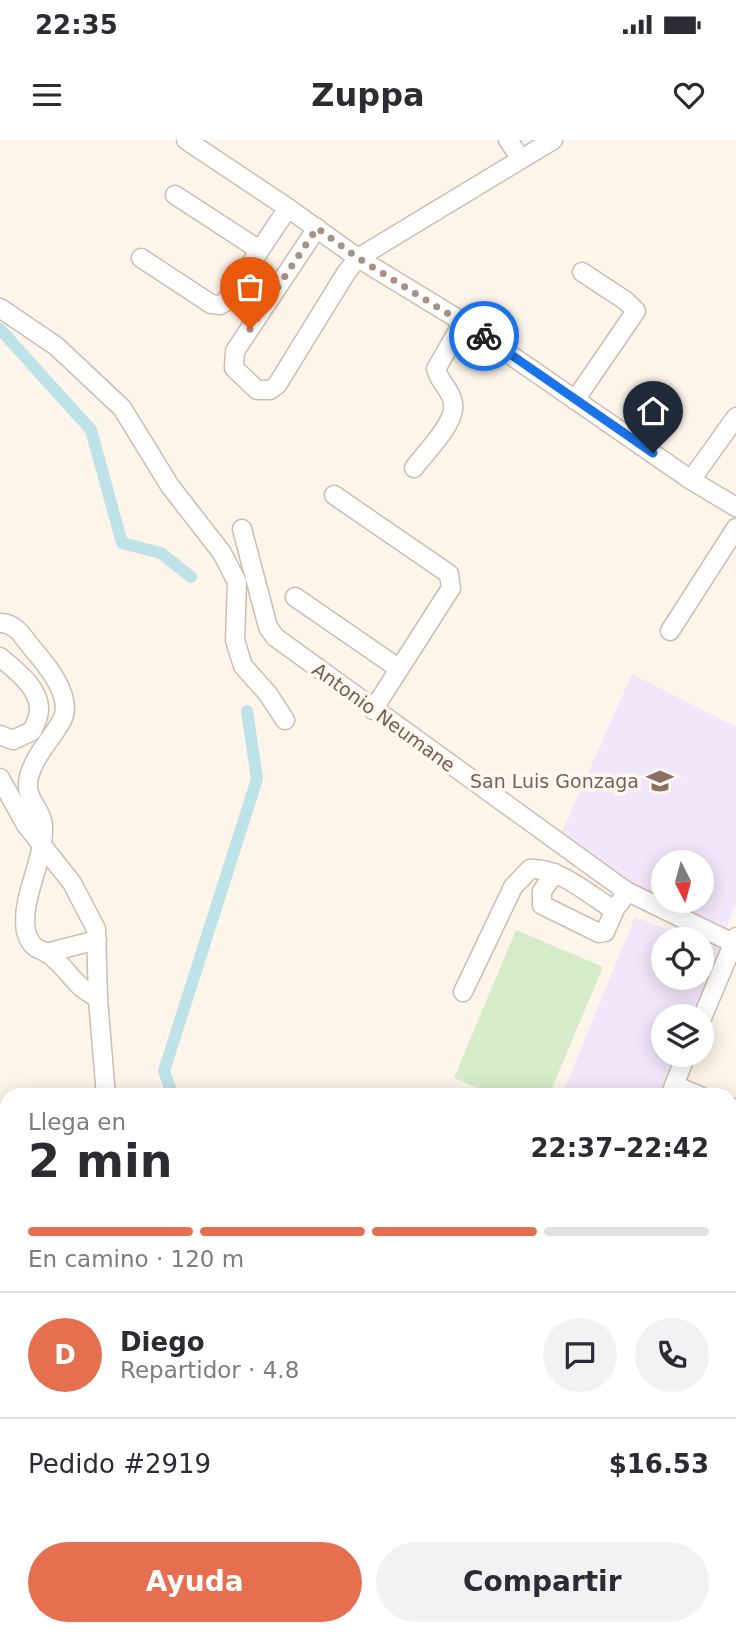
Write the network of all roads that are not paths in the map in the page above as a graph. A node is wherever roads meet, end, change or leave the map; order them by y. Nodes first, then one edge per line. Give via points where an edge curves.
1 (186, 140) edge
2 (508, 140) edge
3 (553, 140) edge
4 (210, 146) edge
5 (521, 159) junction
6 (175, 195) dead end
7 (288, 208) junction
8 (317, 228) junction
9 (258, 250) junction
10 (141, 258) dead end
11 (358, 258) junction
12 (582, 272) dead end
13 (0, 308) edge
14 (463, 322) junction
15 (575, 400) junction
16 (736, 416) edge
17 (414, 468) dead end
18 (691, 480) junction
19 (334, 495) dead end
20 (736, 507) edge
21 (736, 528) edge
22 (242, 529) dead end
23 (295, 597) dead end
24 (0, 623) edge
25 (670, 631) dead end
26 (0, 657) edge
27 (398, 668) junction
28 (373, 709) junction
29 (285, 720) dead end
30 (0, 735) edge
31 (0, 778) edge
32 (43, 846) junction
33 (555, 873) junction
34 (626, 891) junction
35 (616, 907) junction
36 (97, 940) junction
37 (735, 940) edge
38 (46, 953) junction
39 (730, 965) edge
40 (463, 992) dead end
41 (98, 999) junction
42 (709, 1004) edge
43 (681, 1067) edge
44 (105, 1088) edge
45 (673, 1088) edge

1 - 4 street
2 - 5 street
3 - 5 street
4 - 7 street
5 - 11 street
6 - 9 street
7 - 8 street
7 - 9 street
8 - 11 street
8 - 11 street via 235,351 234,368 257,390 277,385
9 - 10 street via 220,305 211,304
11 - 14 street
12 - 15 street via 636,311
13 - 29 street via 56,346 122,408 170,486 222,553 237,582 235,640 243,666
14 - 15 street
14 - 17 street via 436,369 454,406 447,425
15 - 18 street
16 - 18 street
18 - 20 street
19 - 27 street via 451,579 451,588
21 - 25 street
22 - 28 street, Antonio Neumane via 275,637
23 - 27 street
24 - 32 street via 15,627 44,662 64,697 62,721 39,753 28,779 32,803 43,822
26 - 30 street via 22,676 37,698 39,710 32,731 13,740
27 - 28 street
28 - 34 street, Antonio Neumane
31 - 32 street
32 - 36 street via 72,883 96,929
32 - 38 street via 26,912 26,932 32,945
33 - 35 street
33 - 35 street via 542,891 542,905 599,933 605,932
33 - 40 street via 530,869 520,877
34 - 35 street
34 - 37 street, Antonio Neumane
36 - 38 street
36 - 41 street
37 - 39 street
38 - 41 street
39 - 42 street
41 - 44 street
43 - 45 street

